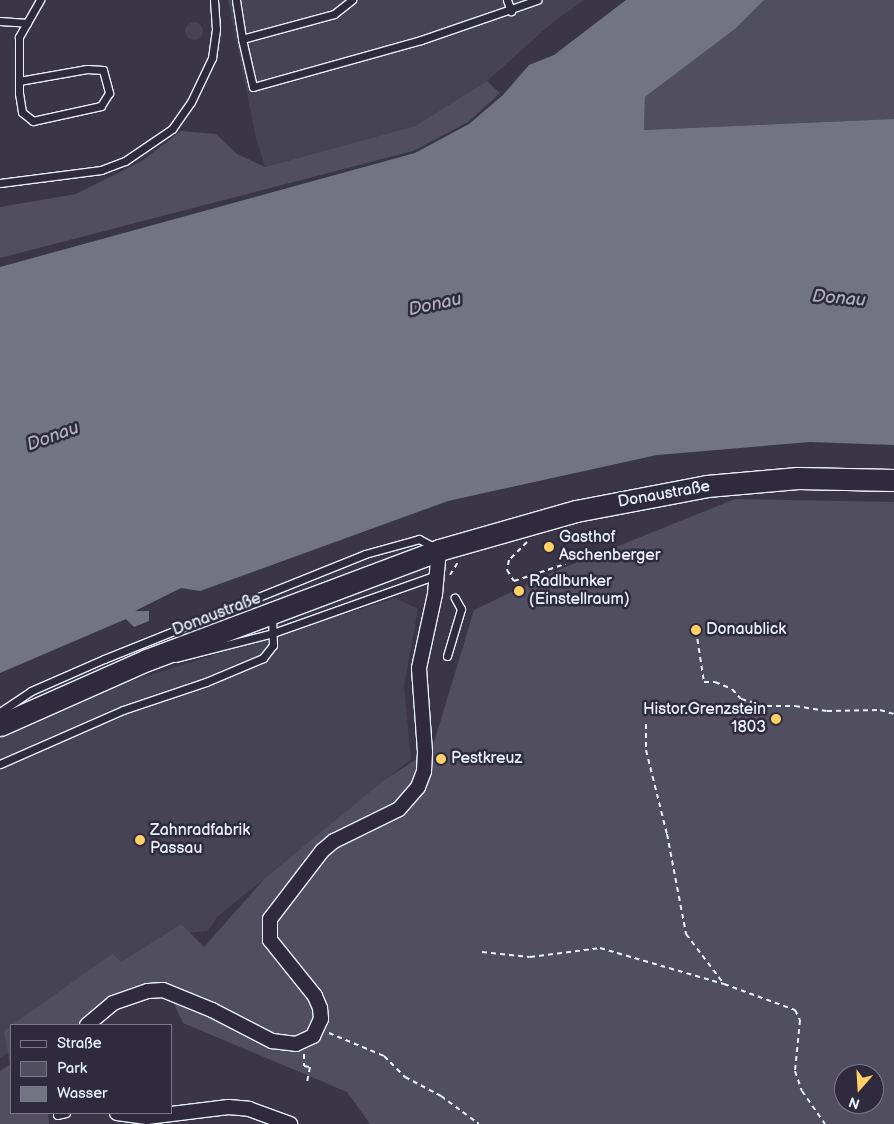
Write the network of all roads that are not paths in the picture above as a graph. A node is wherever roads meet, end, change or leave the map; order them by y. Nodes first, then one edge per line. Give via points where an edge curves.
1 (40, 0) edge
2 (214, 0) edge
3 (236, 0) edge
4 (351, 0) edge
5 (507, 0) edge
6 (537, 0) edge
7 (511, 11) junction
8 (0, 21) edge
9 (26, 23) junction
10 (242, 39) junction
11 (19, 81) junction
12 (0, 183) edge
13 (894, 480) edge
14 (439, 550) junction
15 (437, 575) junction
16 (455, 598) dead end
17 (272, 623) junction
18 (447, 656) dead end
19 (0, 712) edge
20 (0, 724) edge
21 (0, 764) edge
22 (88, 1024) edge
23 (62, 1114) edge
24 (124, 1114) edge
25 (171, 1114) edge
26 (172, 1114) edge
27 (57, 1115) dead end
28 (290, 1124) edge

1 - 9 lane
2 - 12 lane via 216,29 212,58 191,102 172,129 140,153 101,170
3 - 10 lane
4 - 10 lane via 334,14
5 - 7 lane
6 - 7 lane
7 - 10 lane via 253,87
8 - 9 lane
9 - 11 lane via 19,37
11 - 11 lane via 22,112 33,121 101,106 108,92 103,70 87,69
13 - 14 main road, Donaustraße via 798,478 707,486 576,511
14 - 15 street
14 - 17 main road, Donaustraße
14 - 19 lane, Donaustraße via 419,539 365,554 104,658 31,691
15 - 17 lane
15 - 22 street via 419,668 425,752 418,787 399,809 339,838 322,851 270,919 270,940 315,996 321,1019 318,1028 305,1042 272,1041 212,1010 163,990 148,991 113,1003
16 - 18 lane via 461,609
17 - 20 main road, Donaustraße via 147,660
17 - 21 lane via 273,645 262,658 206,682 122,710
23 - 27 lane
24 - 25 street via 147,1117
26 - 28 street via 228,1107 249,1109

